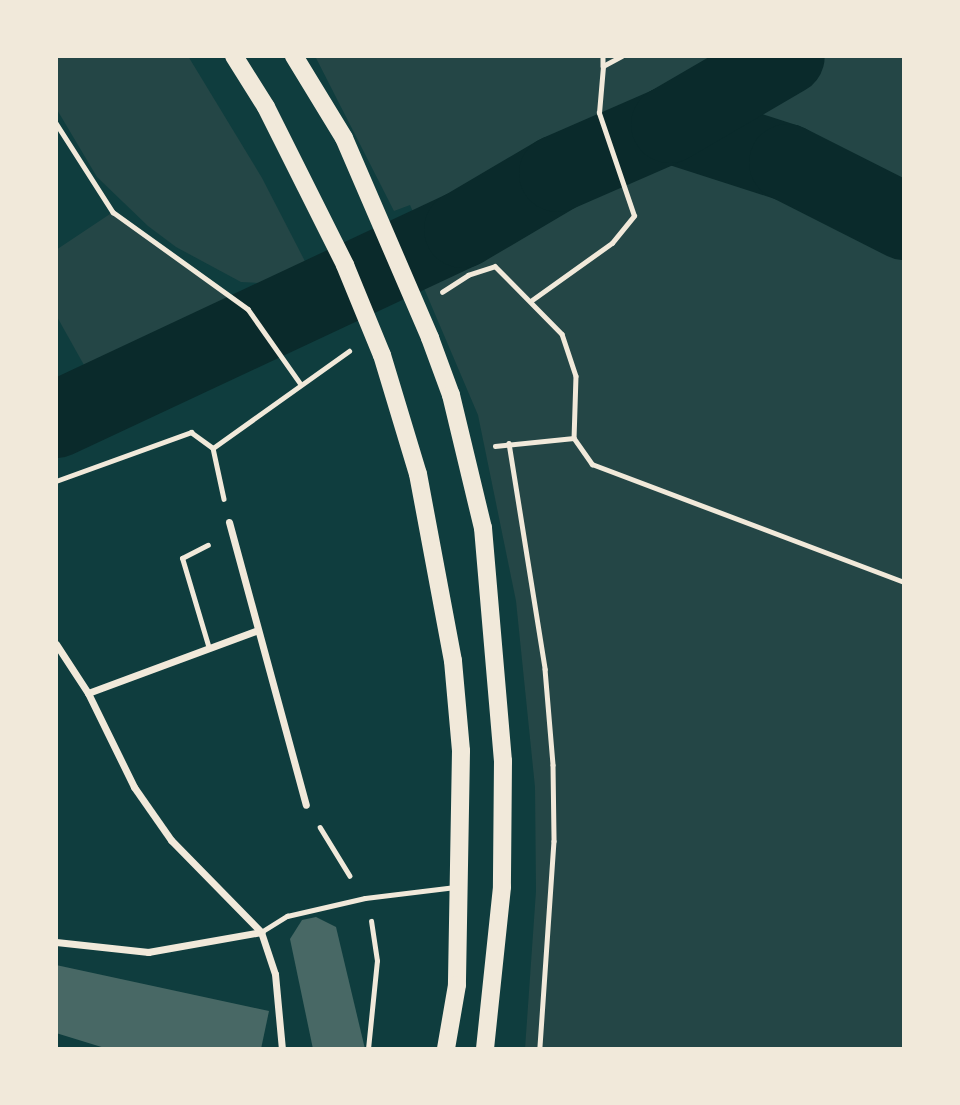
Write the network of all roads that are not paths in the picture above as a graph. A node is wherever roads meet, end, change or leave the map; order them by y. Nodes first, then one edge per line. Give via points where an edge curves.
1 (234, 56) edge
2 (294, 56) edge
3 (229, 522) road end
4 (208, 545) dead end
5 (256, 631) junction
6 (56, 644) edge
7 (208, 645) junction
8 (66, 665) junction
9 (56, 670) edge
10 (88, 693) junction
11 (306, 805) dead end
12 (462, 886) junction
13 (261, 932) junction
14 (56, 942) edge
15 (282, 1049) edge
16 (446, 1049) edge
17 (485, 1049) edge

1 - 12 main road via 266,107 345,265 382,355 418,474 453,661 461,751
2 - 17 main road via 344,138 384,224 451,395 476,490 494,625 503,761 502,887
3 - 5 street
4 - 7 lane via 182,558
5 - 7 street
5 - 11 street
6 - 8 street
7 - 10 street
8 - 9 street
8 - 10 street
10 - 13 street via 134,787 171,840
12 - 13 lane via 365,898 287,916
12 - 16 main road via 457,985
13 - 14 street via 148,953
13 - 15 street via 275,974

